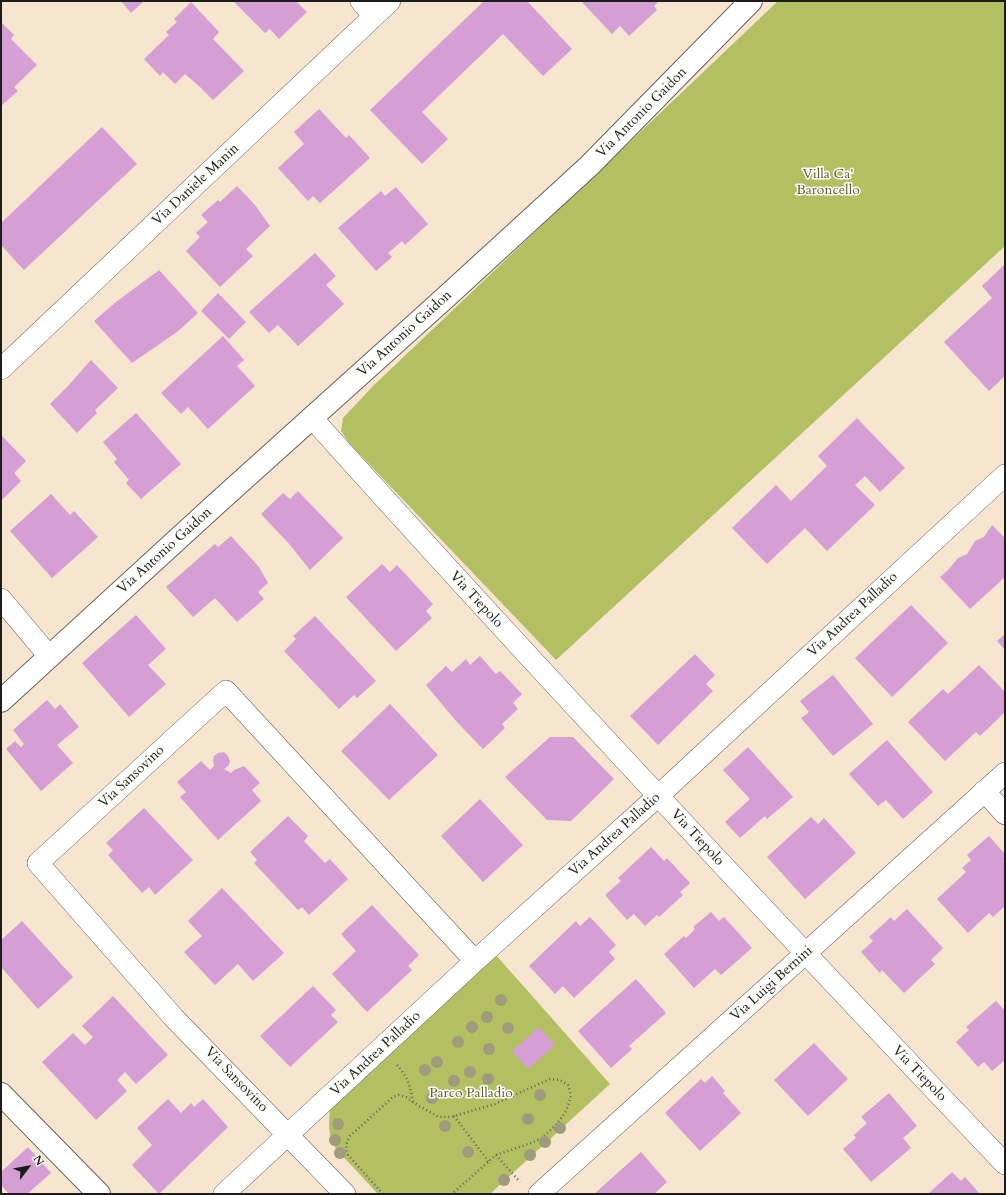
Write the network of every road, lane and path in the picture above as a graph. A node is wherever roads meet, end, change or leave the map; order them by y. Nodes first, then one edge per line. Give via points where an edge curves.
1 (390, 1) edge
2 (751, 1) edge
3 (368, 8) edge
4 (1, 369) edge
5 (312, 418) junction
6 (1002, 482) edge
7 (1, 599) edge
8 (49, 656) junction
9 (1, 701) edge
10 (1005, 773) edge
11 (984, 792) junction
12 (658, 796) junction
13 (1005, 814) edge
14 (805, 954) junction
15 (475, 961) junction
16 (382, 1048) junction
17 (1, 1094) edge
18 (413, 1102) junction
19 (454, 1116) junction
20 (289, 1135) junction
21 (496, 1155) junction
22 (489, 1162) junction
23 (1005, 1164) edge
24 (530, 1189) edge
25 (99, 1194) edge
26 (224, 1194) edge
27 (345, 1194) edge
28 (383, 1194) edge
29 (452, 1194) edge

1 - 3 street, Via Daniele Manin
2 - 5 street, Via Antonio Gaidon via 590,165
3 - 4 street, Via Daniele Manin
5 - 8 street, Via Antonio Gaidon
5 - 12 street, Via Tiepolo via 451,574
6 - 12 street, Via Andrea Palladio
7 - 8 street
8 - 9 street, Via Antonio Gaidon
10 - 11 street, Via Luigi Bernini
11 - 13 street
11 - 14 street, Via Luigi Bernini
12 - 14 street, Via Tiepolo
12 - 15 street, Via Andrea Palladio
14 - 23 street, Via Tiepolo
14 - 24 street, Via Luigi Bernini
15 - 16 street, Via Andrea Palladio
15 - 20 street, Via Sansovino via 226,691 44,857 38,863 174,1018
16 - 18 path via 410,1084
16 - 20 street, Via Andrea Palladio
17 - 25 street
18 - 19 path via 439,1117
18 - 28 path via 406,1097 393,1097 346,1142 348,1155
19 - 21 path via 495,1104 550,1079 560,1080 568,1085 571,1095 565,1112 542,1138
19 - 22 path
20 - 26 street, Via Andrea Palladio
20 - 27 street
21 - 22 path
21 - 24 path
22 - 29 path

